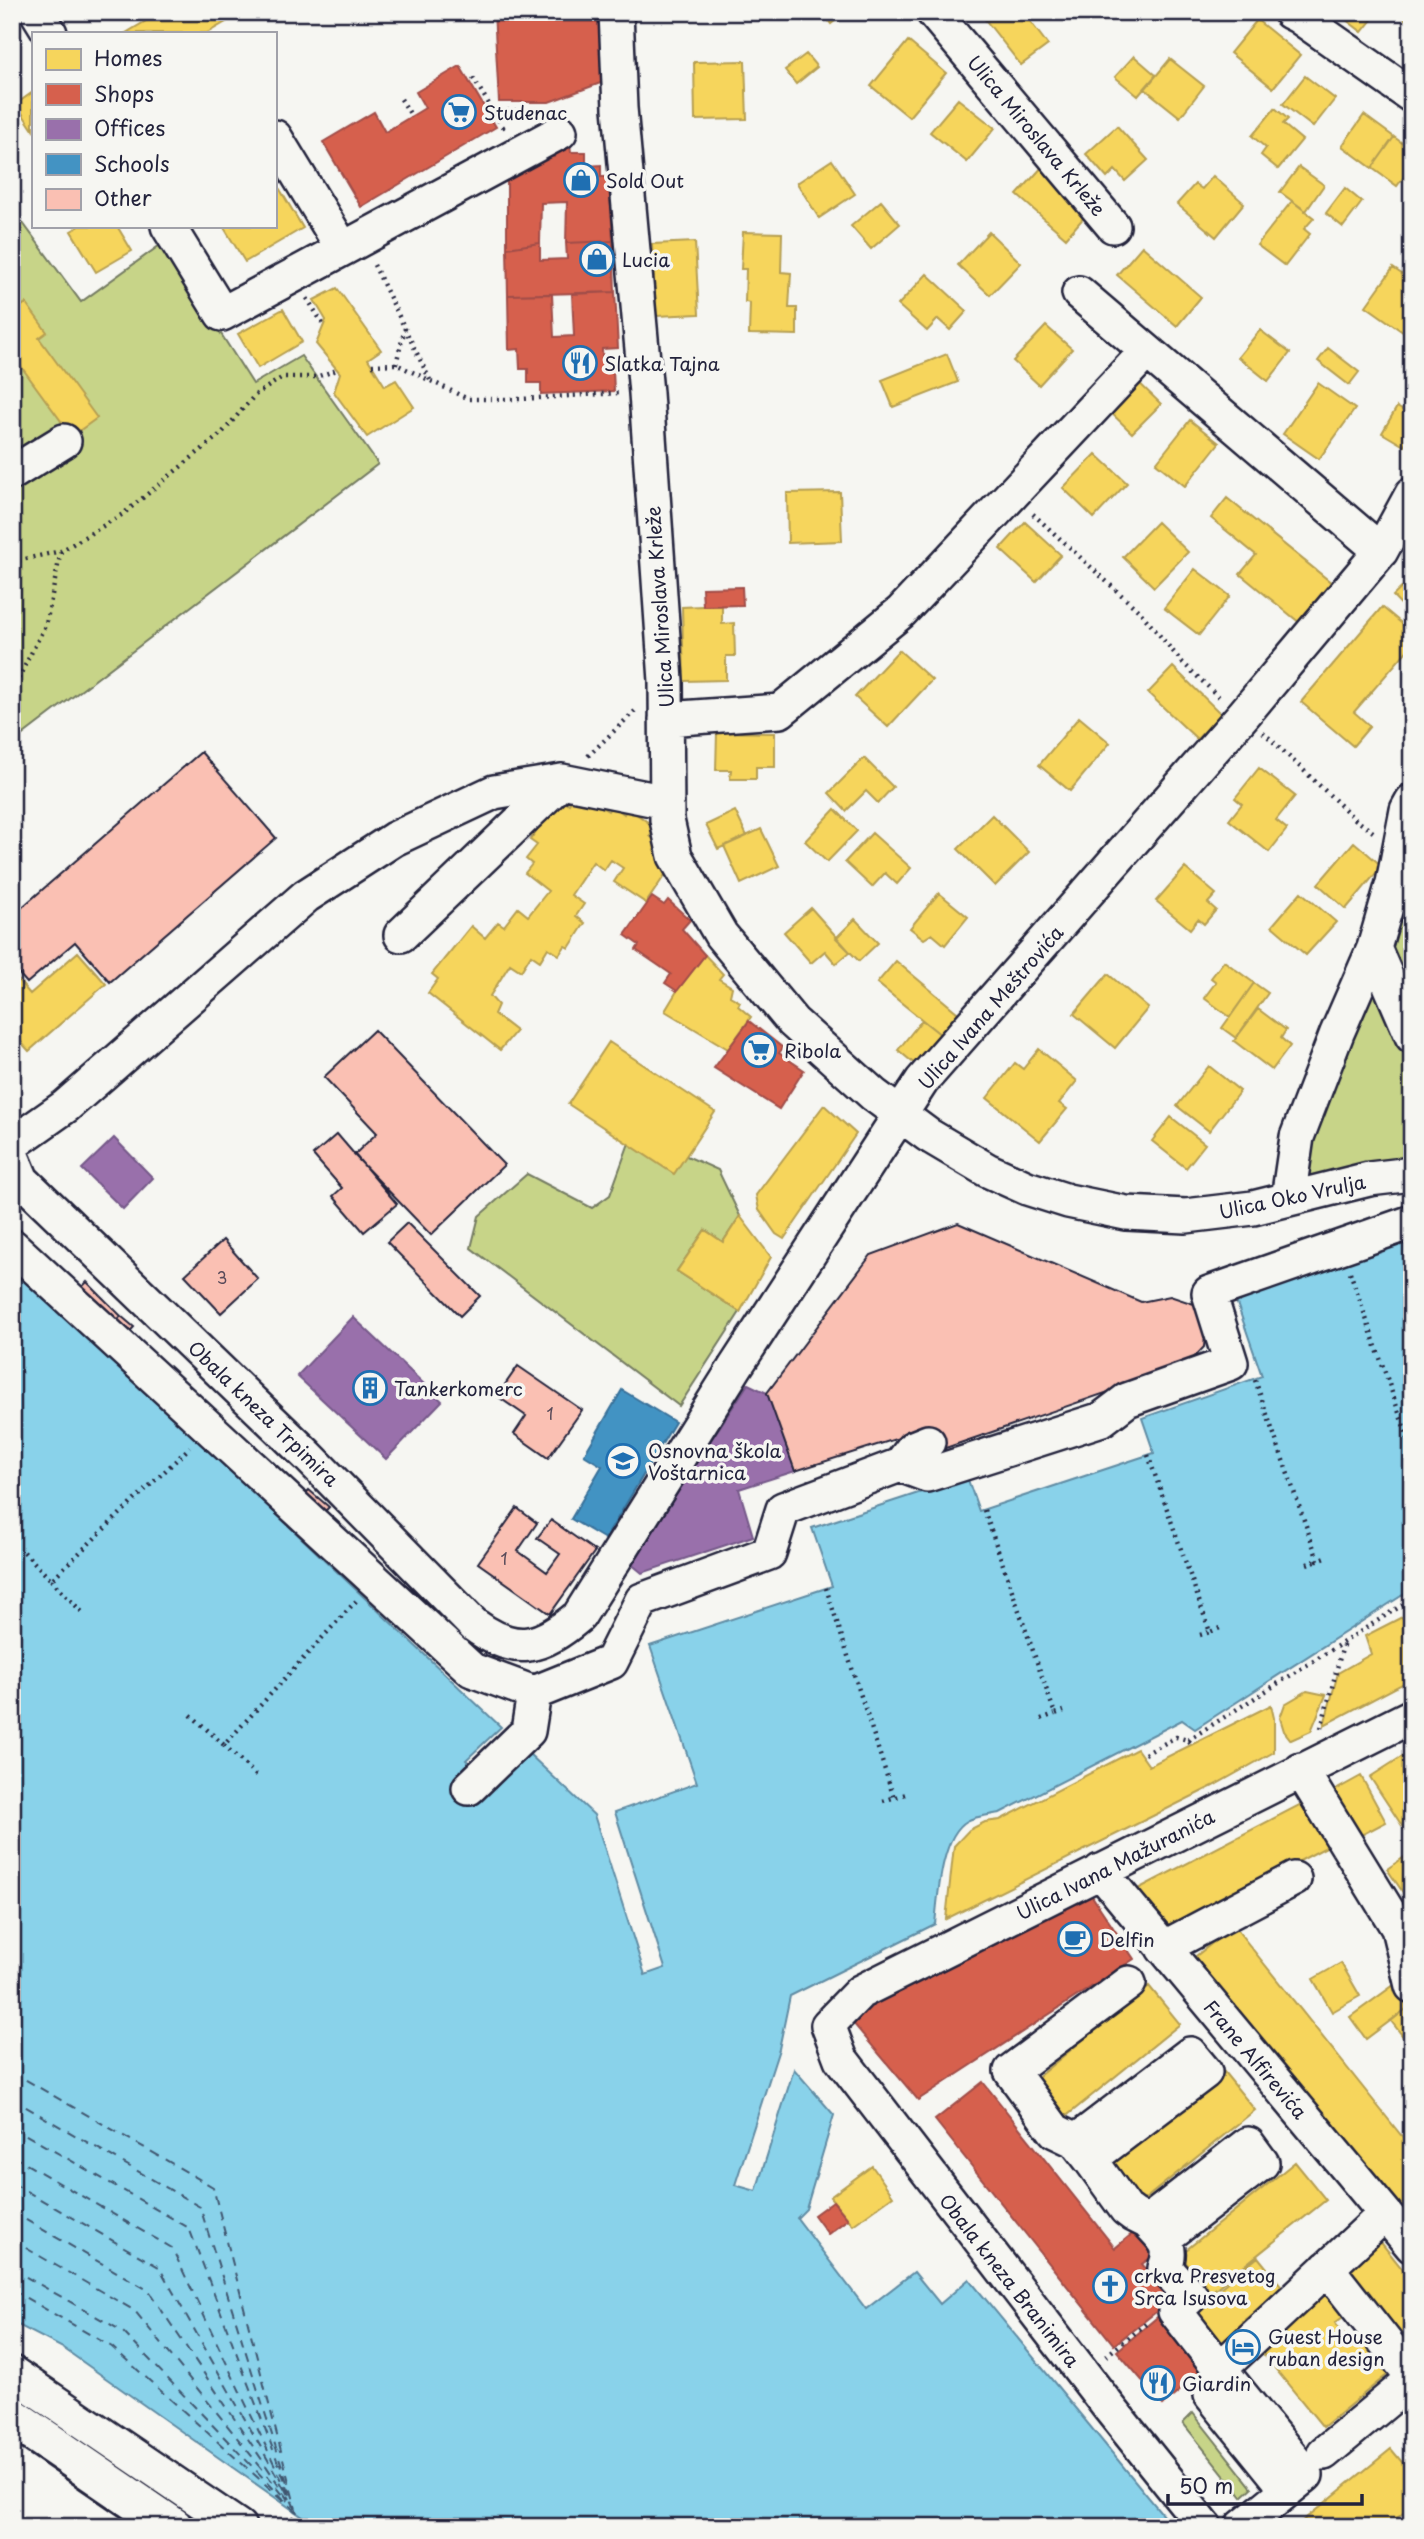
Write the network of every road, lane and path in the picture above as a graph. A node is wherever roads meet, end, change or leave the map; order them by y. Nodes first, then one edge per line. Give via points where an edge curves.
1 (37, 12) edge
2 (616, 12) edge
3 (933, 12) edge
4 (1290, 12) edge
5 (49, 32) edge
6 (473, 78) dead end
7 (1412, 96) edge
8 (401, 99) dead end
9 (412, 117) dead end
10 (560, 132) dead end
11 (492, 134) dead end
12 (276, 138) edge
13 (1113, 226) dead end
14 (169, 228) edge
15 (358, 255) junction
16 (1079, 293) dead end
17 (405, 328) junction
18 (1146, 352) junction
19 (396, 364) junction
20 (372, 365) dead end
21 (337, 370) dead end
22 (430, 380) junction
23 (645, 391) junction
24 (64, 440) dead end
25 (12, 473) edge
26 (1412, 494) edge
27 (1011, 495) junction
28 (61, 551) junction
29 (1381, 551) junction
30 (12, 562) edge
31 (666, 681) junction
32 (12, 691) edge
33 (1244, 714) junction
34 (666, 719) junction
35 (562, 781) junction
36 (1412, 801) edge
37 (666, 802) junction
38 (1355, 819) dead end
39 (401, 935) dead end
40 (1374, 948) junction
41 (1412, 1036) edge
42 (901, 1115) junction
43 (12, 1143) edge
44 (12, 1156) edge
45 (1412, 1174) edge
46 (1288, 1199) junction
47 (1412, 1222) edge
48 (12, 1246) edge
49 (1350, 1271) dead end
50 (1255, 1379) dead end
51 (198, 1440) dead end
52 (928, 1442) dead end
53 (1412, 1450) edge
54 (1149, 1455) dead end
55 (900, 1465) junction
56 (984, 1510) dead end
57 (24, 1552) dead end
58 (1326, 1557) dead end
59 (1318, 1560) junction
60 (1307, 1564) dead end
61 (51, 1580) junction
62 (601, 1582) junction
63 (826, 1588) dead end
64 (362, 1595) dead end
65 (1412, 1599) edge
66 (642, 1600) junction
67 (83, 1613) dead end
68 (1220, 1629) dead end
69 (1210, 1632) junction
70 (1200, 1635) dead end
71 (1345, 1641) junction
72 (532, 1644) joint
73 (534, 1693) junction
74 (1064, 1711) dead end
75 (1055, 1714) junction
76 (191, 1715) dead end
77 (1412, 1716) edge
78 (1041, 1719) dead end
79 (224, 1745) junction
80 (1145, 1754) dead end
81 (1306, 1768) junction
82 (259, 1778) dead end
83 (469, 1788) dead end
84 (906, 1794) dead end
85 (894, 1797) junction
86 (883, 1801) dead end
87 (1100, 1871) junction
88 (1294, 1879) dead end
89 (1163, 1948) junction
90 (1129, 1983) dead end
91 (1412, 1986) edge
92 (828, 2025) joint
93 (1385, 2214) junction
94 (1412, 2246) edge
95 (1327, 2268) junction
96 (1175, 2311) junction
97 (12, 2373) edge
98 (1224, 2373) junction
99 (1084, 2374) junction
100 (1412, 2378) edge
101 (12, 2417) edge
102 (1324, 2453) dead end
103 (297, 2512) dead end
104 (293, 2518) dead end
105 (173, 2527) edge
106 (239, 2527) edge
107 (1205, 2527) edge
108 (1242, 2527) edge

1 - 5 street
2 - 23 street, Ulica Miroslava Krleže
3 - 13 street, Ulica Miroslava Krleže
4 - 7 street
6 - 11 path via 503,127
8 - 9 path
10 - 15 street
12 - 15 street
14 - 15 street via 222,314
15 - 17 path
16 - 18 street
17 - 19 path
17 - 22 path
18 - 27 street
18 - 29 street
19 - 20 path
19 - 22 path
21 - 28 path via 316,377 283,377 255,395 222,433 123,514
22 - 23 path via 468,399
23 - 31 street, Ulica Miroslava Krleže
24 - 25 street
26 - 29 street, Ulica Ivana Meštrovića
27 - 33 path via 1141,613 1181,661 1228,706
27 - 34 street via 901,612 780,711
28 - 30 path
28 - 32 path via 46,624
29 - 33 street, Ulica Ivana Meštrovića
31 - 34 street, Ulica Miroslava Krleže
31 - 35 path
33 - 38 path
33 - 42 street, Ulica Ivana Meštrovića via 922,1081
34 - 37 street, Ulica Miroslava Krleže
35 - 37 street
35 - 39 street
35 - 43 street via 494,792 394,839 317,889 66,1106
36 - 40 street
37 - 42 street, Ulica Miroslava Krleže via 675,856 722,935 793,1021
40 - 41 street
40 - 46 street via 1297,1137
42 - 46 street, Ulica Oko Vrulja via 986,1170 1068,1201 1126,1213 1186,1216
42 - 62 street, Ulica Ivana Meštrovića
44 - 72 street, Obala kneza Trpimira via 22,1180 307,1455 474,1625 494,1639
45 - 46 street, Ulica Oko Vrulja via 1369,1179
47 - 55 street via 1209,1293 1231,1363 1127,1400 1102,1419 927,1475
48 - 73 street via 472,1670
49 - 53 path
50 - 59 path
51 - 61 path
52 - 55 street via 913,1448
54 - 69 path
55 - 66 street via 783,1509 769,1553
56 - 75 path
57 - 61 path
58 - 59 path
59 - 60 path
61 - 67 path
62 - 66 street
62 - 72 street, Ulica Ivana Meštrovića via 579,1616 551,1637
63 - 85 path
64 - 79 path
65 - 71 path
66 - 73 street via 611,1662
68 - 69 path
69 - 70 path
71 - 80 path via 1190,1743 1175,1737
71 - 81 path
73 - 83 street via 528,1731
74 - 75 path
75 - 78 path
76 - 79 path
77 - 81 street, Ulica Ivana Mažuranića
79 - 82 path
81 - 87 street, Ulica Ivana Mažuranića
81 - 91 street via 1398,1928
84 - 85 path
85 - 86 path
87 - 89 street, Frane Alfirevića
87 - 92 street, Ulica Ivana Mažuranića via 860,1992
88 - 89 street
89 - 93 street, Frane Alfirevića
90 - 96 street via 1011,2071 1055,2131 1083,2150 1126,2209 1155,2230 1170,2248 1165,2268 1191,2296
92 - 99 street, Obala kneza Branimira via 841,2059
93 - 94 street, Frane Alfirevića
93 - 95 street
95 - 98 street
95 - 100 street
96 - 98 street
96 - 99 path via 1168,2306
97 - 106 street
98 - 108 street via 1306,2474
99 - 107 street, Obala kneza Branimira
100 - 102 street
101 - 105 main road
103 - 104 path

